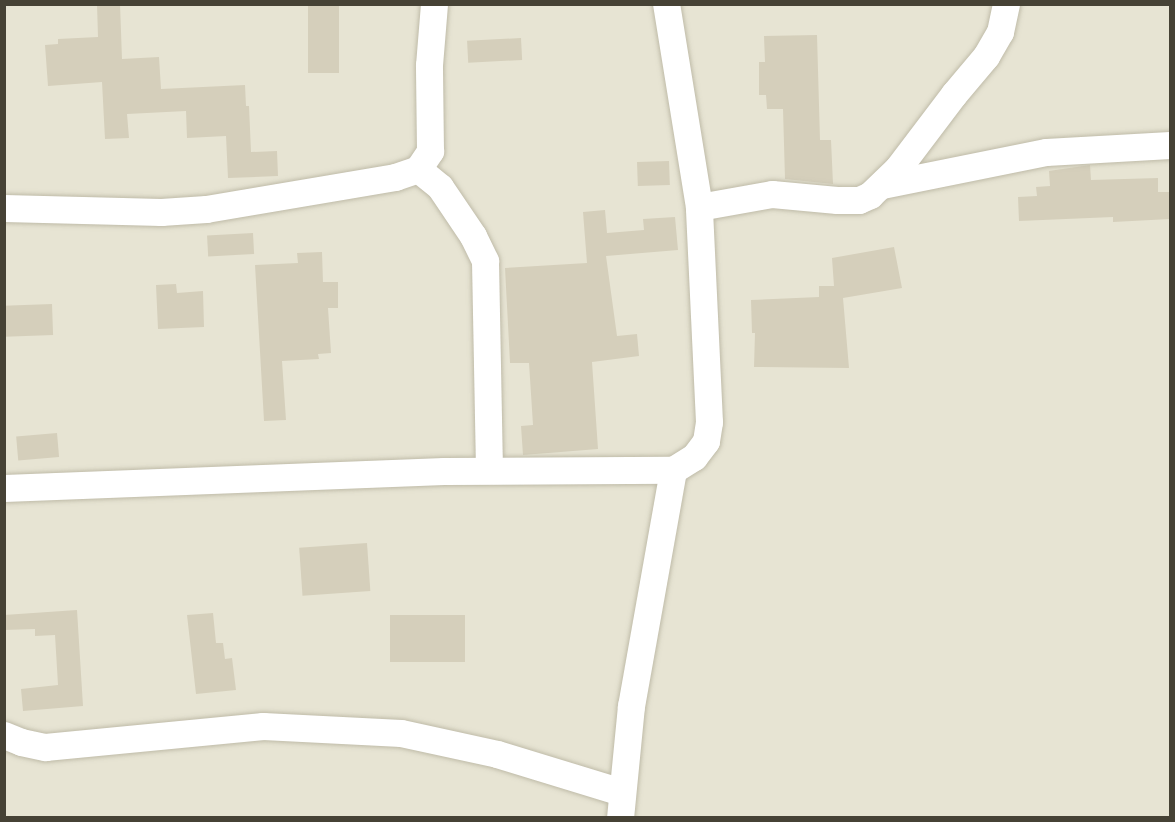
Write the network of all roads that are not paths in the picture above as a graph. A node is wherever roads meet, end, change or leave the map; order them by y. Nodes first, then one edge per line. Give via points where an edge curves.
1 (434, 4) edge
2 (666, 4) edge
3 (1006, 4) edge
4 (1170, 145) edge
5 (418, 170) junction
6 (882, 185) junction
7 (699, 207) junction
8 (4, 208) edge
9 (489, 470) junction
10 (672, 470) junction
11 (4, 488) edge
12 (4, 735) edge
13 (621, 805) edge

1 - 5 street via 429,65 430,151
2 - 7 street
3 - 6 street via 1000,32 986,56
4 - 6 street via 1046,152
5 - 8 street via 206,209 161,212
5 - 9 street via 440,187 485,261
6 - 7 street via 859,200 772,194
7 - 10 street via 709,422 706,441 694,457
9 - 10 street
9 - 11 street
10 - 13 street via 631,706
12 - 13 street via 45,747 263,726 401,733 497,754

